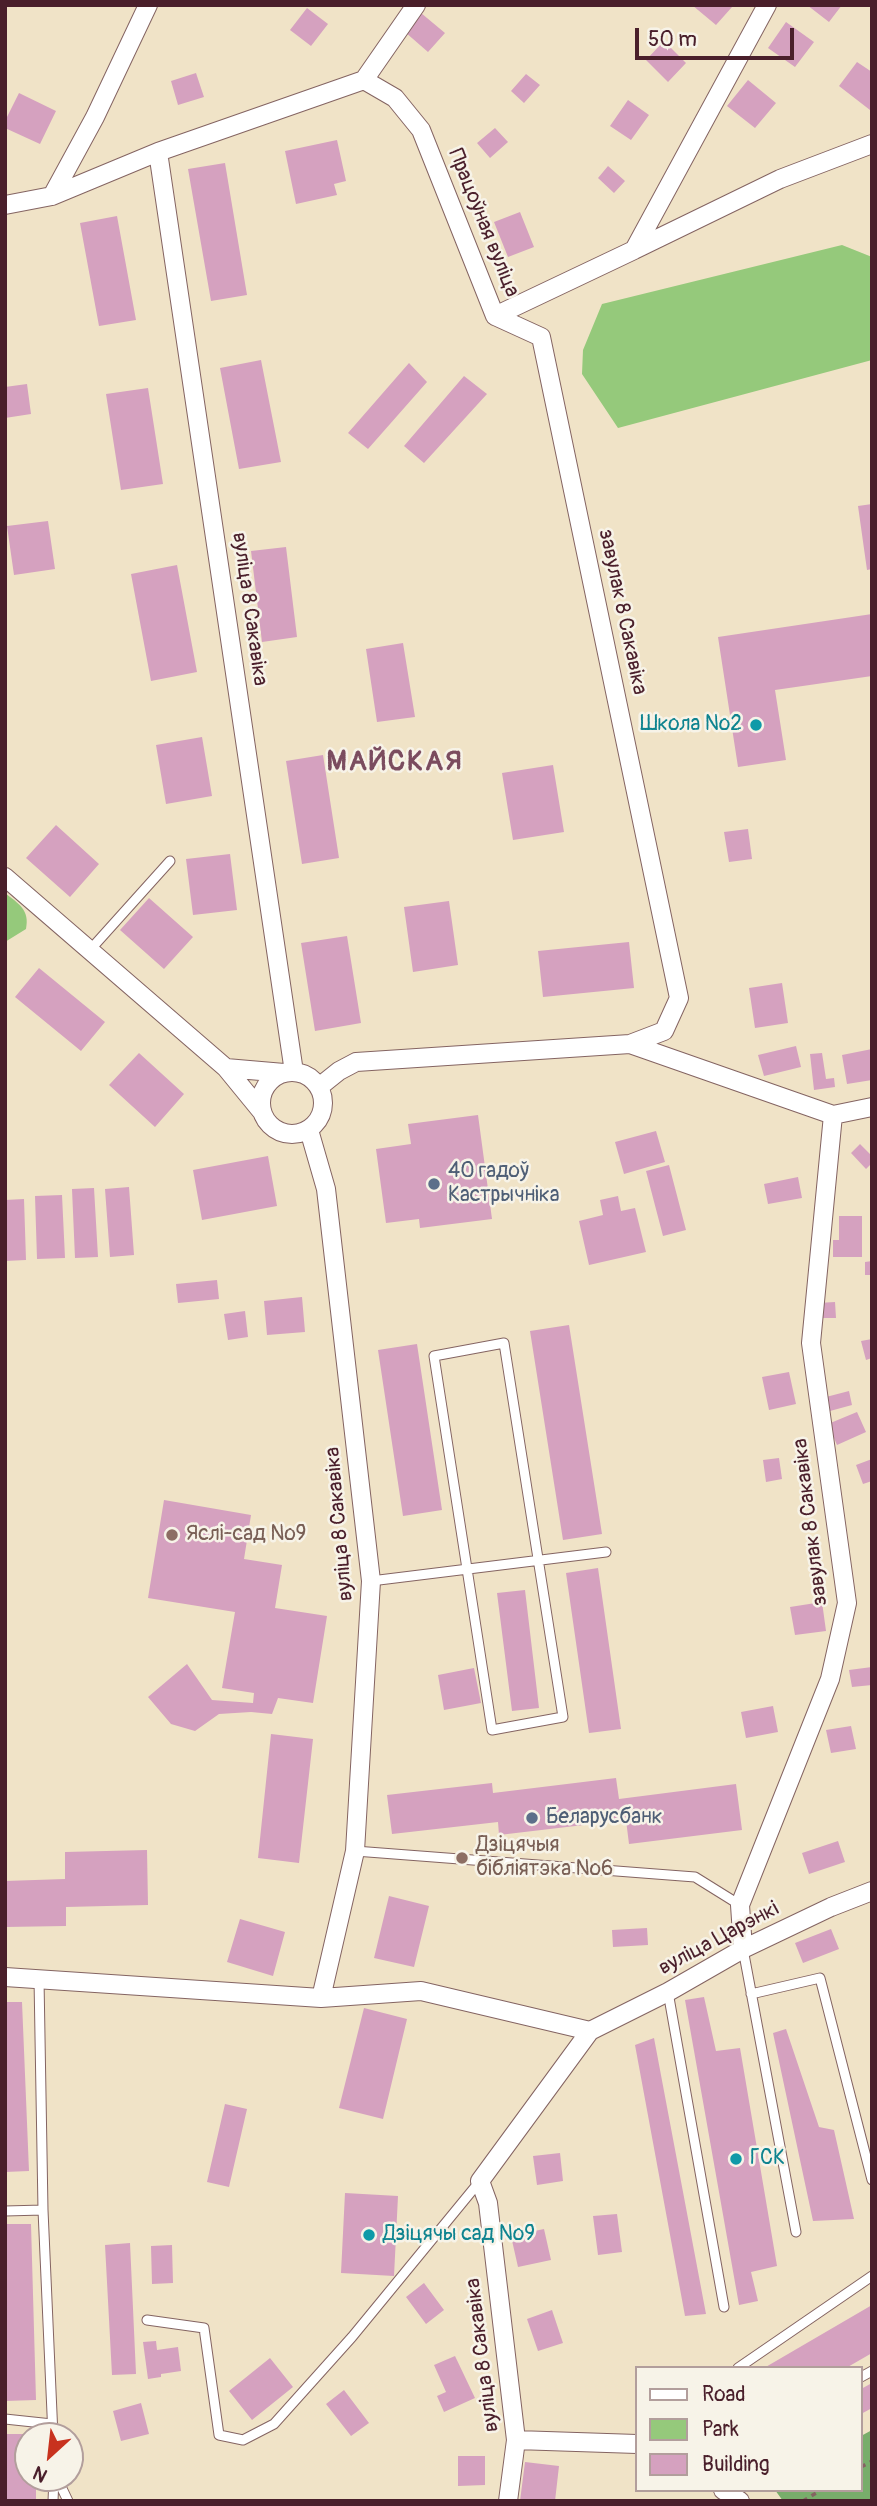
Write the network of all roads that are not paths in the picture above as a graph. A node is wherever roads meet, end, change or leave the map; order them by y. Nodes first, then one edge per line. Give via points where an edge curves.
1 (148, 5) edge
2 (416, 5) edge
3 (767, 5) edge
4 (364, 80) junction
5 (872, 144) edge
6 (158, 152) junction
7 (52, 196) junction
8 (5, 205) edge
9 (634, 250) junction
10 (495, 316) junction
11 (170, 861) dead end
12 (5, 877) edge
13 (90, 950) junction
14 (630, 1044) junction
15 (226, 1068) junction
16 (289, 1073) junction
17 (318, 1087) junction
18 (872, 1107) edge
19 (262, 1112) junction
20 (833, 1115) junction
21 (309, 1130) junction
22 (606, 1552) dead end
23 (539, 1560) junction
24 (468, 1569) junction
25 (371, 1581) junction
26 (355, 1851) junction
27 (872, 1891) edge
28 (740, 1905) junction
29 (743, 1949) junction
30 (5, 1977) edge
31 (39, 1979) junction
32 (668, 1992) junction
33 (751, 1994) junction
34 (321, 1998) junction
35 (590, 2031) junction
36 (480, 2180) junction
37 (872, 2180) edge
38 (43, 2210) junction
39 (5, 2211) edge
40 (796, 2232) dead end
41 (872, 2276) edge
42 (724, 2307) dead end
43 (147, 2320) dead end
44 (741, 2366) edge
45 (5, 2418) edge
46 (36, 2422) edge
47 (52, 2422) edge
48 (516, 2440) junction
49 (636, 2444) edge
50 (508, 2501) edge

1 - 7 street
2 - 4 street
3 - 9 street
4 - 6 street
4 - 10 street, Працоўная вуліца via 395,98 421,130
5 - 9 street, Працоўная вуліца via 780,178
6 - 7 street
6 - 16 street, вуліца 8 Сакавіка
7 - 8 street
9 - 10 street, Працоўная вуліца
10 - 14 street, завулак 8 Сакавіка via 541,337 679,998 664,1031
11 - 13 lane
12 - 13 street
13 - 15 street
14 - 17 street via 356,1062
14 - 20 street
15 - 16 street
15 - 19 street
16 - 17 street via 312,1079
16 - 19 street via 268,1084
17 - 21 street via 324,1105
18 - 20 street
19 - 21 street via 281,1132 291,1135
20 - 28 street, завулак 8 Сакавіка via 811,1343 846,1603 830,1679
21 - 25 street, вуліца 8 Сакавіка via 326,1189
22 - 23 lane
23 - 24 lane
23 - 24 lane via 563,1717 492,1730
23 - 24 lane via 504,1343 434,1356
24 - 25 lane
25 - 26 street, вуліца 8 Сакавіка
26 - 28 lane via 695,1877
26 - 34 street, вуліца 8 Сакавіка
27 - 29 street, вуліца Царэнкі
28 - 29 street, завулак 8 Сакавіка
29 - 32 street, вуліца Царэнкі
29 - 33 lane
30 - 31 street
31 - 34 street
31 - 38 lane
32 - 35 street, вуліца Царэнкі
32 - 42 lane
33 - 37 lane via 820,1978
33 - 40 lane
34 - 35 street via 421,1991
35 - 36 street
36 - 43 lane via 274,2424 243,2440 219,2435 204,2328
36 - 48 street, вуліца 8 Сакавіка via 488,2203
38 - 39 lane
38 - 47 lane
41 - 44 lane
45 - 46 lane
48 - 49 street
48 - 50 street, вуліца 8 Сакавіка

